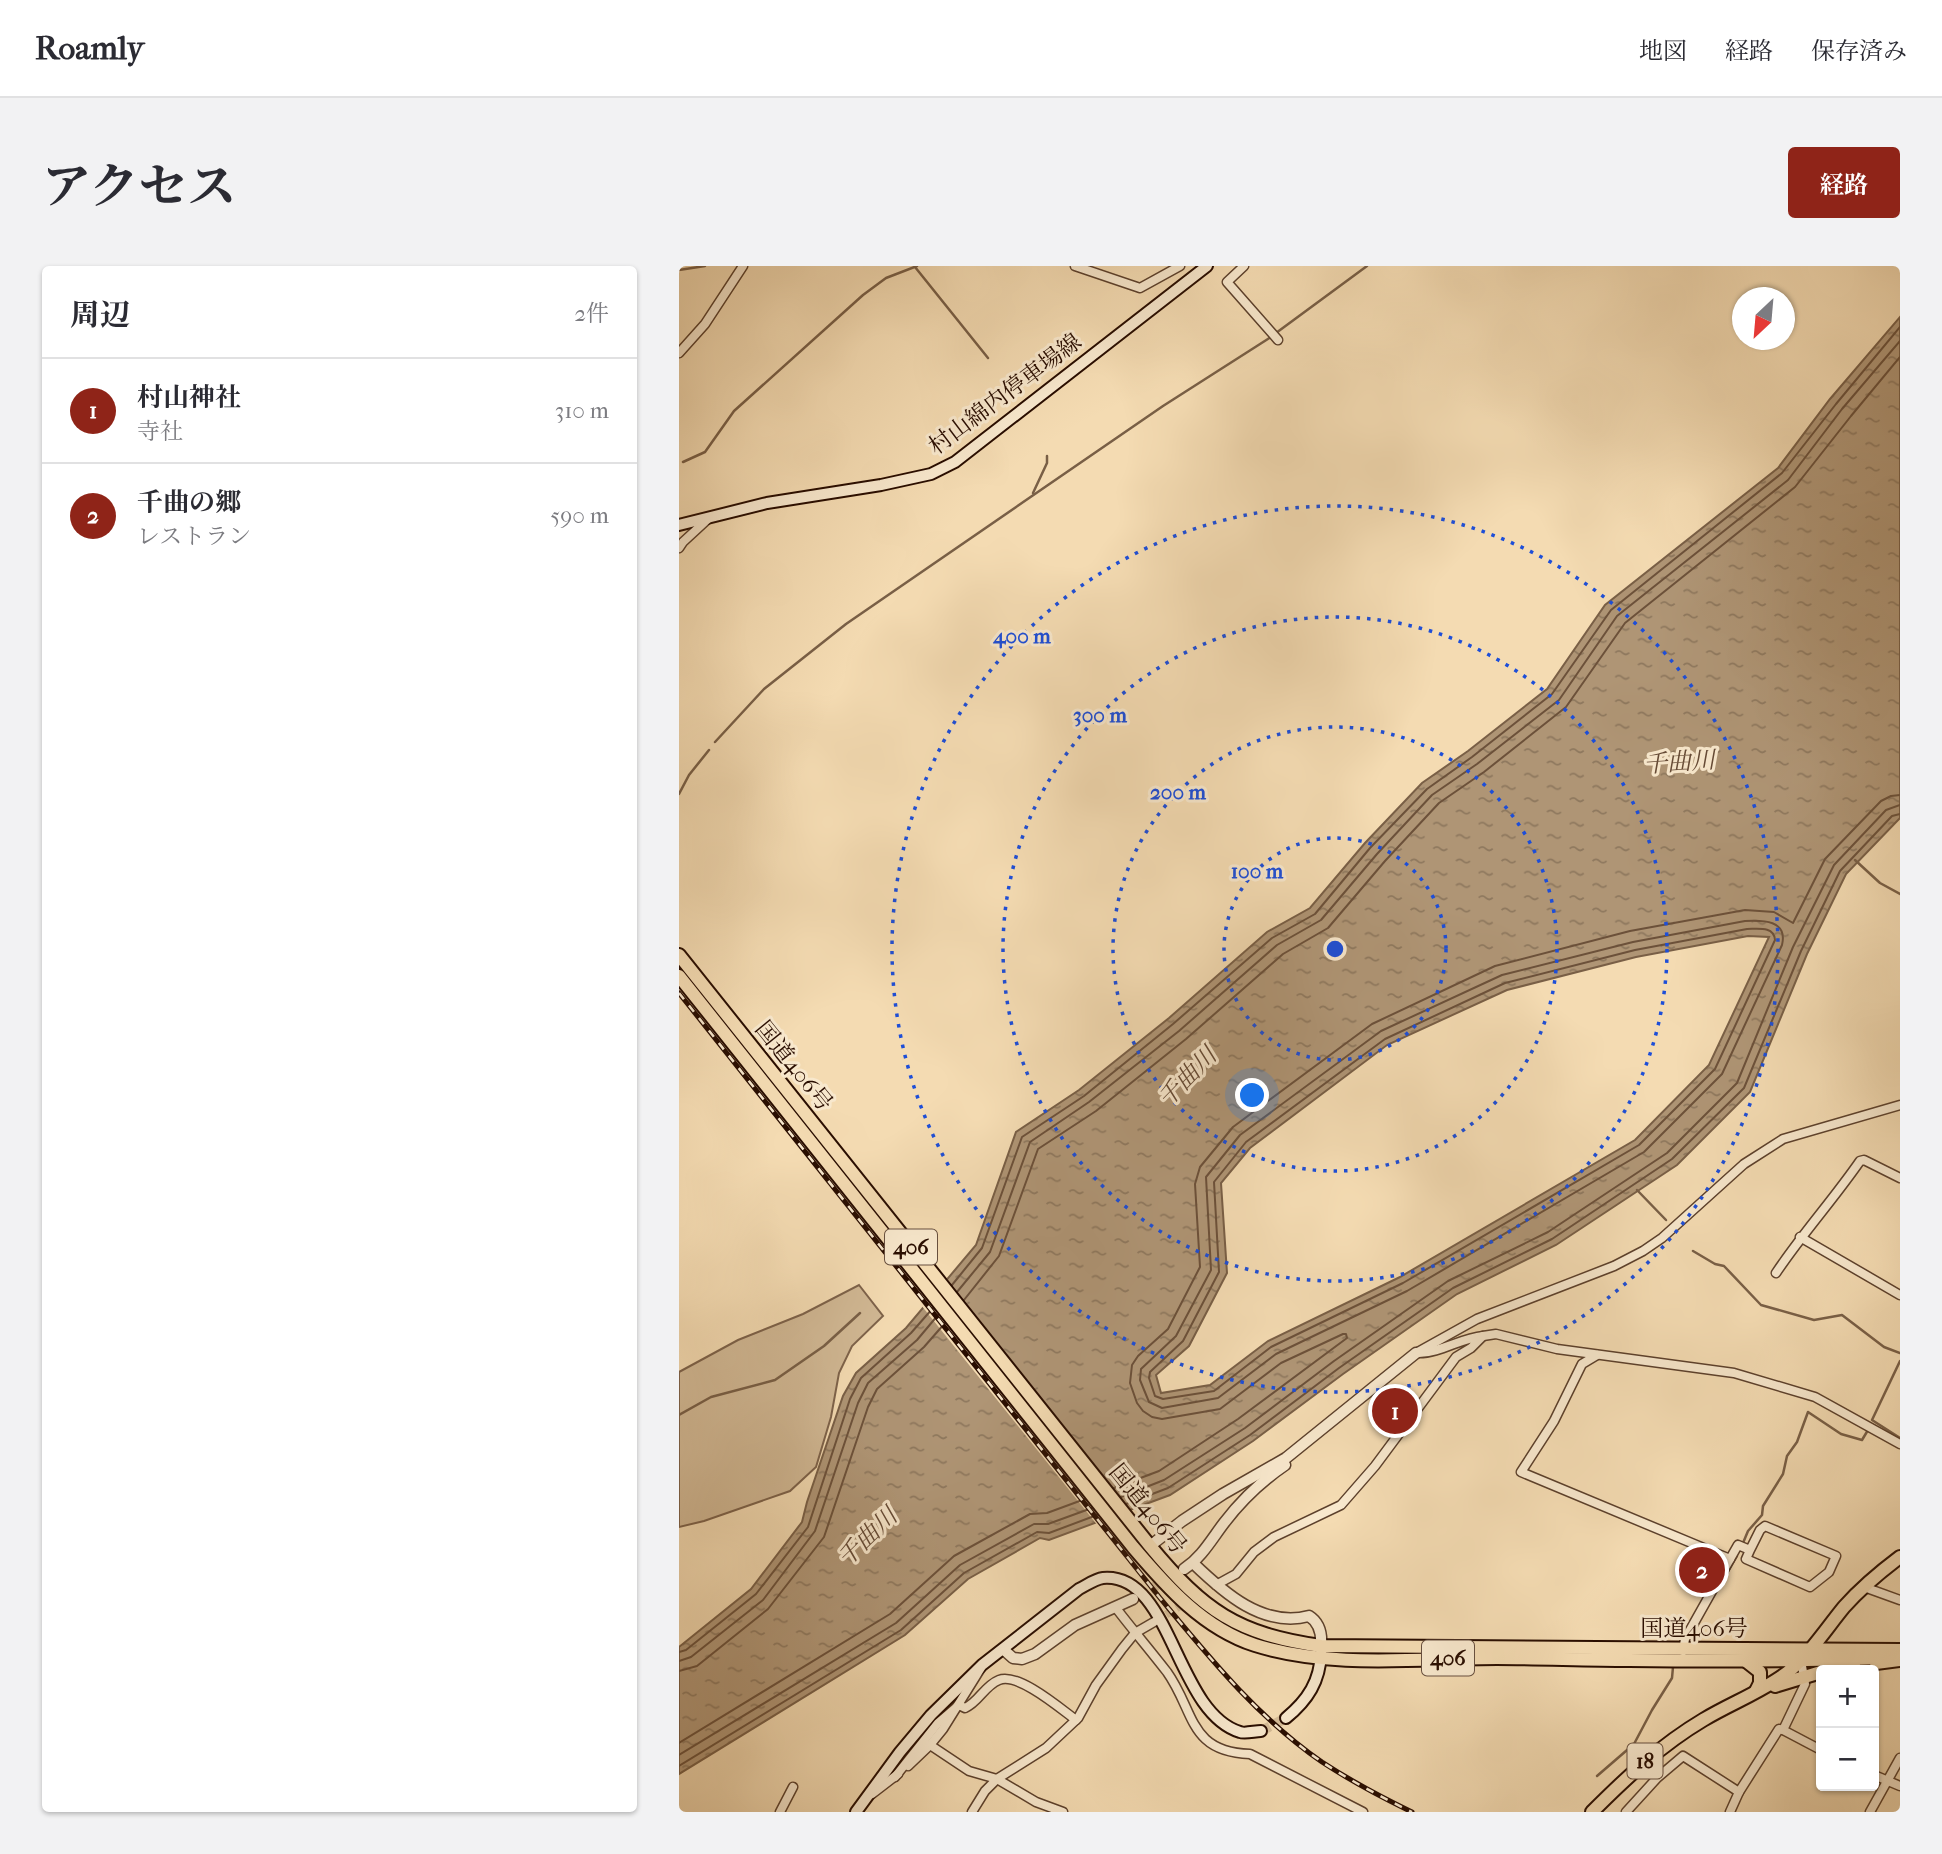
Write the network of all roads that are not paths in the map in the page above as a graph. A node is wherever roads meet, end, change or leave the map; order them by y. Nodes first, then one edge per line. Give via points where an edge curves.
1 (743, 266) edge
2 (1075, 266) edge
3 (1180, 266) edge
4 (1207, 266) edge
5 (1244, 266) edge
6 (1278, 340) dead end
7 (679, 353) edge
8 (712, 516) junction
9 (679, 523) edge
10 (679, 548) edge
11 (679, 955) edge
12 (679, 976) edge
13 (1900, 1105) edge
14 (1900, 1178) edge
15 (1800, 1237) junction
16 (1776, 1273) dead end
17 (1900, 1295) edge
18 (1483, 1336) junction
19 (1416, 1353) junction
20 (1597, 1355) junction
21 (1900, 1444) edge
22 (1286, 1458) junction
23 (1147, 1542) junction
24 (1750, 1550) junction
25 (1900, 1557) edge
26 (1731, 1559) junction
27 (1212, 1587) junction
28 (1864, 1587) junction
29 (1133, 1599) tunnel mouth
30 (1900, 1600) edge
31 (1116, 1608) junction
32 (1154, 1622) tunnel mouth
33 (1135, 1633) junction
34 (1811, 1649) junction
35 (1004, 1650) junction
36 (1900, 1650) edge
37 (1321, 1652) junction
38 (1682, 1654) junction
39 (1900, 1659) edge
40 (1745, 1661) junction
41 (1801, 1661) junction
42 (982, 1665) junction
43 (1862, 1665) edge
44 (1816, 1673) edge
45 (1804, 1677) junction
46 (1760, 1690) junction
47 (959, 1705) junction
48 (1286, 1718) tunnel mouth
49 (1076, 1720) junction
50 (1783, 1730) junction
51 (1261, 1731) tunnel mouth
52 (930, 1745) junction
53 (1816, 1747) edge
54 (1900, 1758) edge
55 (895, 1777) junction
56 (1879, 1777) edge
57 (997, 1779) junction
58 (1887, 1781) junction
59 (1900, 1786) edge
60 (793, 1787) dead end
61 (1739, 1792) junction
62 (865, 1798) junction
63 (1732, 1811) edge
64 (781, 1812) edge
65 (856, 1812) edge
66 (972, 1812) edge
67 (1063, 1812) edge
68 (1363, 1812) edge
69 (1592, 1812) edge
70 (1626, 1812) edge
71 (1870, 1812) edge

1 - 7 street via 705,324
2 - 3 street via 1140,288
4 - 8 main road, 村山綿内停車場線 via 955,462 931,474
5 - 6 street via 1227,282
8 - 9 main road, 村山綿内停車場線
8 - 10 street
11 - 23 highway, 国道406号 / 406
12 - 37 highway, 国道406号 / 406 via 1169,1588 1217,1627 1255,1645
13 - 19 street via 1783,1139 1744,1164 1643,1251 1476,1320
14 - 15 street via 1860,1161
15 - 16 street
15 - 17 street
18 - 19 street
18 - 20 street via 1496,1334
18 - 27 street via 1456,1357 1341,1505 1274,1537 1236,1574
19 - 22 street
20 - 21 street via 1734,1373 1780,1386 1834,1407
20 - 26 street via 1581,1364 1521,1472
22 - 23 street
22 - 27 street via 1286,1464 1226,1520 1188,1566
23 - 37 highway, 国道406号 / 406 via 1180,1583 1226,1617 1254,1632
24 - 24 street via 1765,1526 1836,1556 1829,1572 1810,1587 1747,1559
24 - 26 street via 1738,1545
25 - 28 highway, 18
26 - 38 street via 1685,1639
27 - 37 street via 1265,1615 1309,1616 1321,1631
28 - 30 street
28 - 34 highway, 18
29 - 31 street
31 - 33 street
31 - 35 street via 1075,1625 1041,1651 1022,1659
32 - 33 street
33 - 49 street
33 - 68 street via 1168,1674 1201,1735 1216,1747 1250,1754
34 - 36 highway, 国道406号
34 - 38 highway, 国道406号 / 406
34 - 41 highway, 18
35 - 42 main road
35 - 51 main road via 1079,1588 1097,1579 1120,1580 1151,1605 1198,1697 1217,1719 1241,1733
37 - 38 highway, 国道406号 / 406
37 - 48 main road via 1313,1690
38 - 40 highway, 国道406号 / 406
39 - 41 highway, 国道406号
39 - 43 highway
40 - 41 highway, 国道406号 / 406
40 - 46 highway via 1760,1672
41 - 45 street
41 - 46 highway, 18
42 - 47 street
42 - 62 main road via 921,1725
44 - 45 highway
45 - 46 highway
45 - 50 street via 1804,1691
46 - 69 highway, 18 via 1669,1742
47 - 49 street via 968,1707 984,1689 1007,1679 1037,1692
47 - 52 street
47 - 55 street via 938,1723
49 - 57 street via 1046,1748
50 - 53 street
50 - 61 street via 1779,1729
52 - 55 street
52 - 57 street via 969,1771
54 - 58 street
55 - 62 street
56 - 58 street
57 - 66 street
57 - 67 street
58 - 59 street
58 - 71 street
60 - 64 street
61 - 63 street
61 - 70 street via 1683,1756
62 - 65 main road

